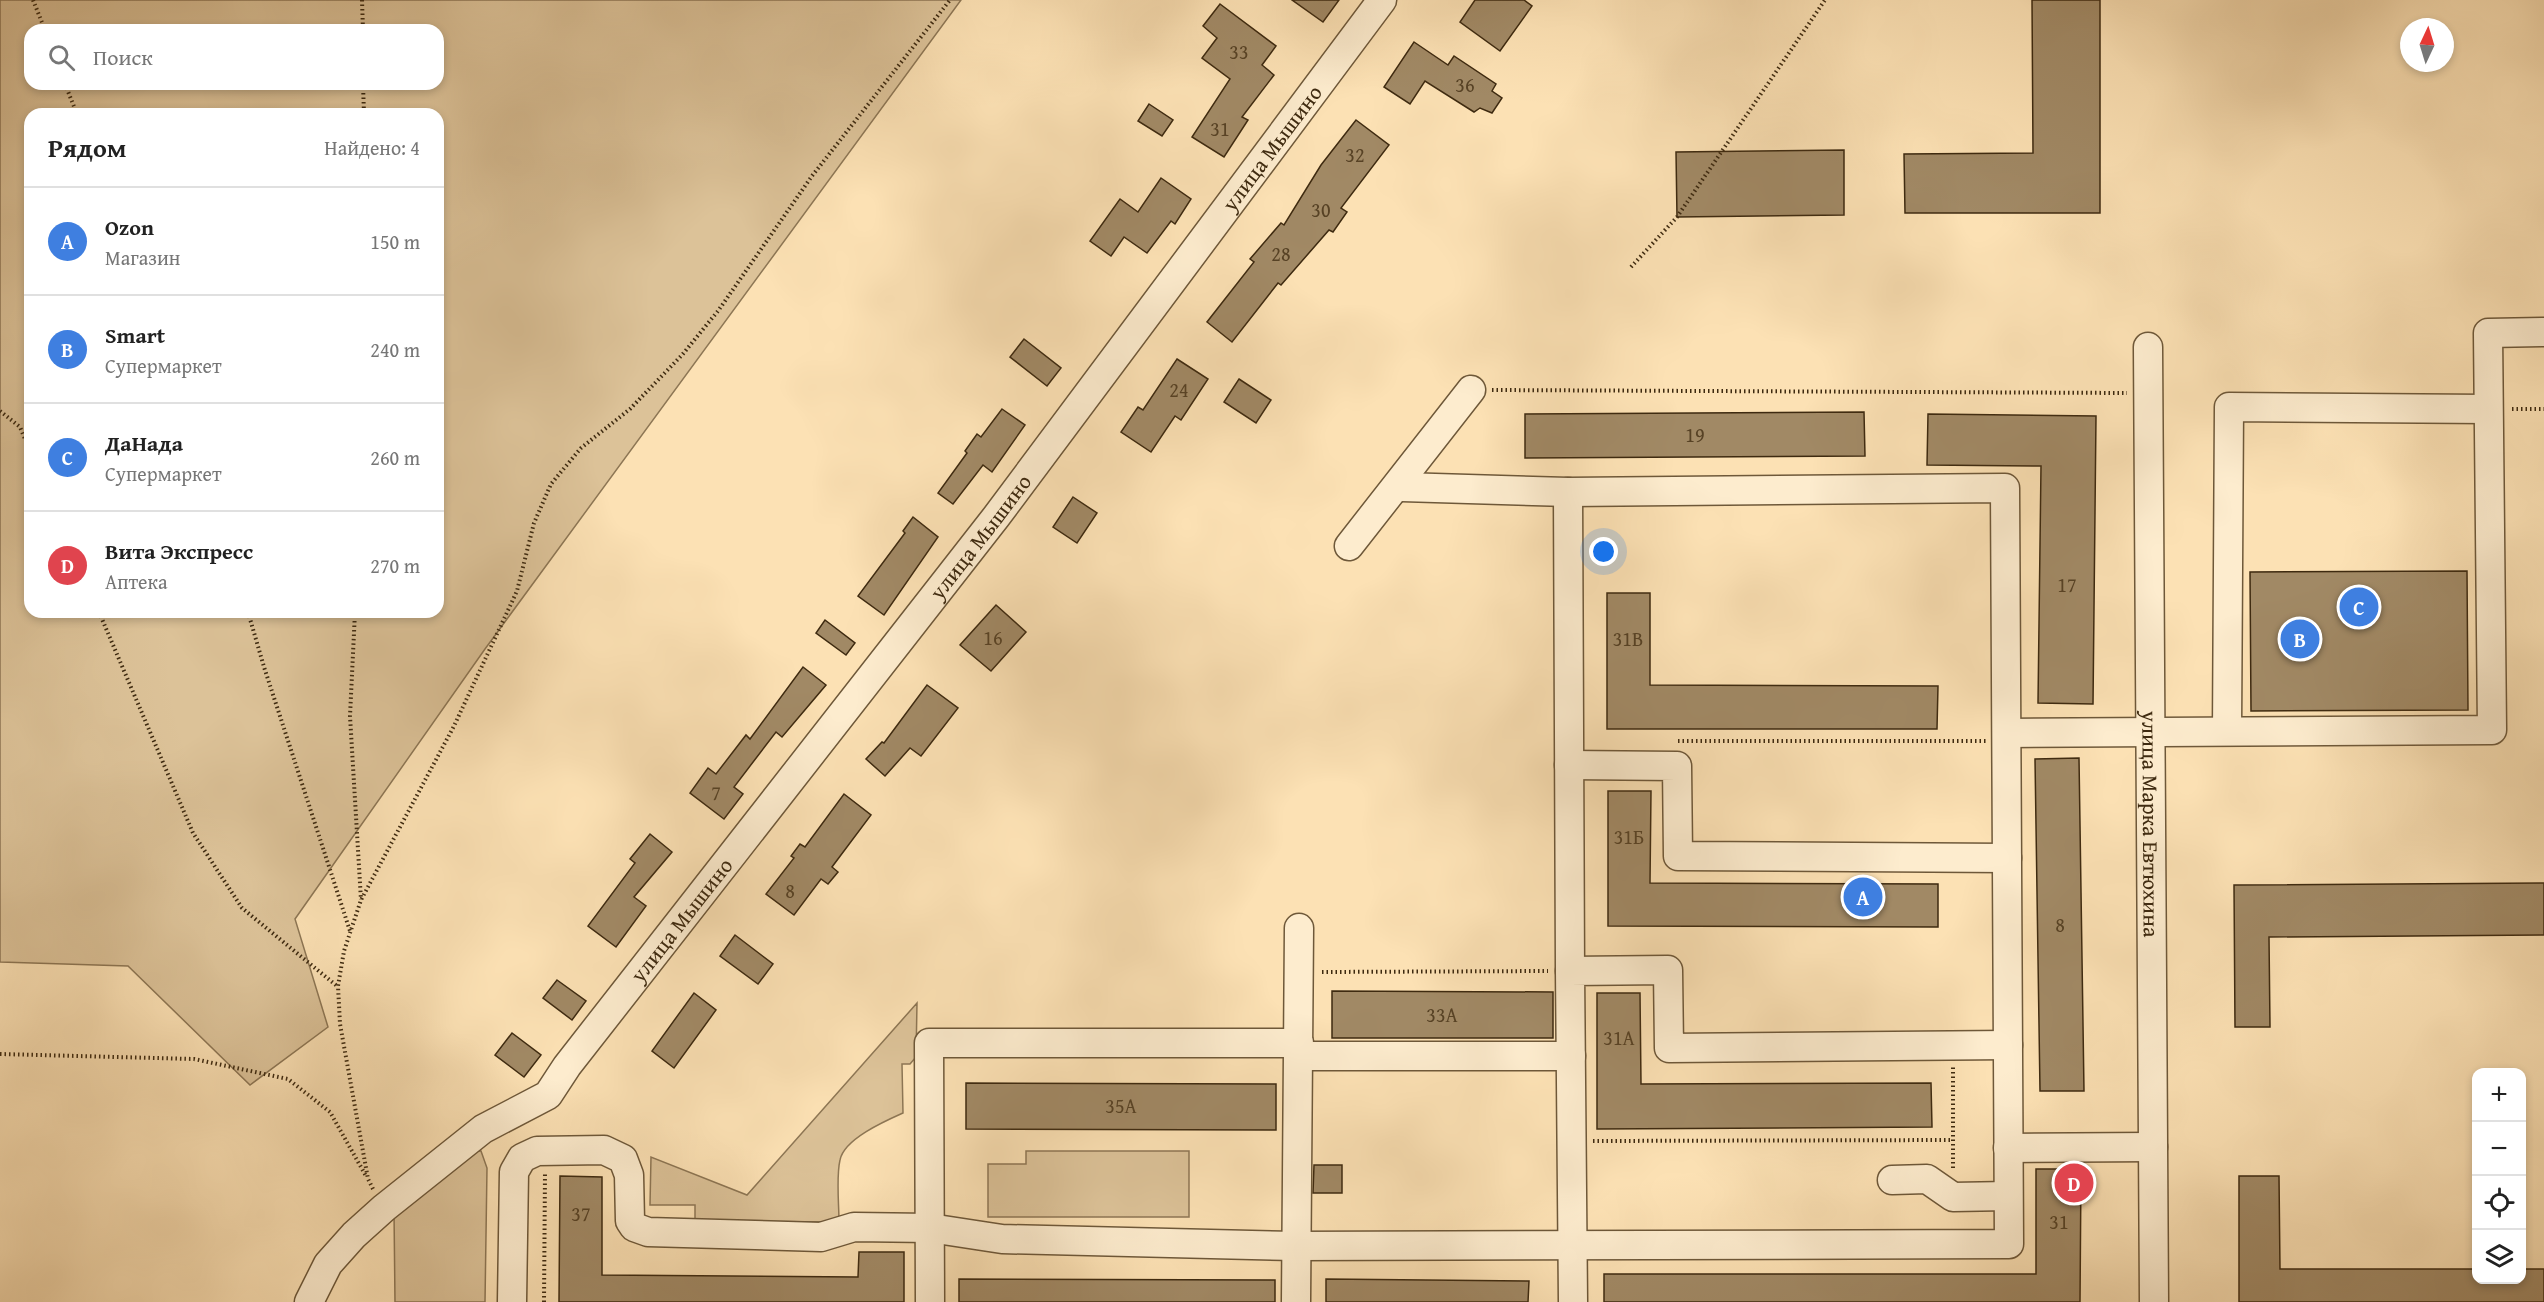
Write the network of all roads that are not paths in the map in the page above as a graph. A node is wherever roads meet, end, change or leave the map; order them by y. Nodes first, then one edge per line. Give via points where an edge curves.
1 (1382, 0) edge
2 (2544, 332) edge
3 (2148, 347) dead end
4 (1471, 390) road end
5 (2488, 409) junction
6 (1402, 487) dead end
7 (1568, 492) junction
8 (1349, 546) dead end
9 (2227, 731) junction
10 (2150, 732) junction
11 (2007, 737) junction
12 (1569, 765) junction
13 (2007, 858) junction
14 (1299, 928) dead end
15 (1570, 971) junction
16 (2008, 1045) junction
17 (1299, 1049) junction
18 (1571, 1056) junction
19 (2153, 1147) junction
20 (2008, 1148) junction
21 (1892, 1180) dead end
22 (2008, 1196) junction
23 (930, 1228) junction
24 (1294, 1246) junction
25 (1572, 1246) junction
26 (309, 1302) edge
27 (512, 1302) edge
28 (930, 1302) edge
29 (1296, 1302) edge
30 (1573, 1302) edge
31 (2154, 1302) edge

1 - 26 street, улица Мышино via 996,518 548,1095 483,1129 384,1208 328,1264
2 - 5 street via 2488,333
3 - 10 street, улица Марка Евтюхина
4 - 8 street
5 - 9 street via 2229,407
5 - 9 street via 2492,730
6 - 7 street
7 - 11 street via 2005,488
7 - 12 street
9 - 10 street
10 - 11 street
10 - 19 street, улица Марка Евтюхина
11 - 13 street
12 - 13 street via 1677,766 1678,856
12 - 15 street
13 - 16 street
14 - 17 street
15 - 16 street via 1668,970 1669,1048
15 - 18 street
16 - 20 street
17 - 18 street
17 - 23 street via 928,1043
17 - 24 street
18 - 25 street
19 - 20 street
19 - 31 street, улица Марка Евтюхина
20 - 22 street
21 - 22 street via 1928,1179 1953,1197
22 - 25 street via 2009,1244
23 - 24 street via 1002,1239
23 - 27 street via 854,1227 822,1237 648,1232 634,1227 630,1221 629,1175 623,1159 604,1150 528,1153 514,1172
23 - 28 street
24 - 25 street
24 - 29 street
25 - 30 street

